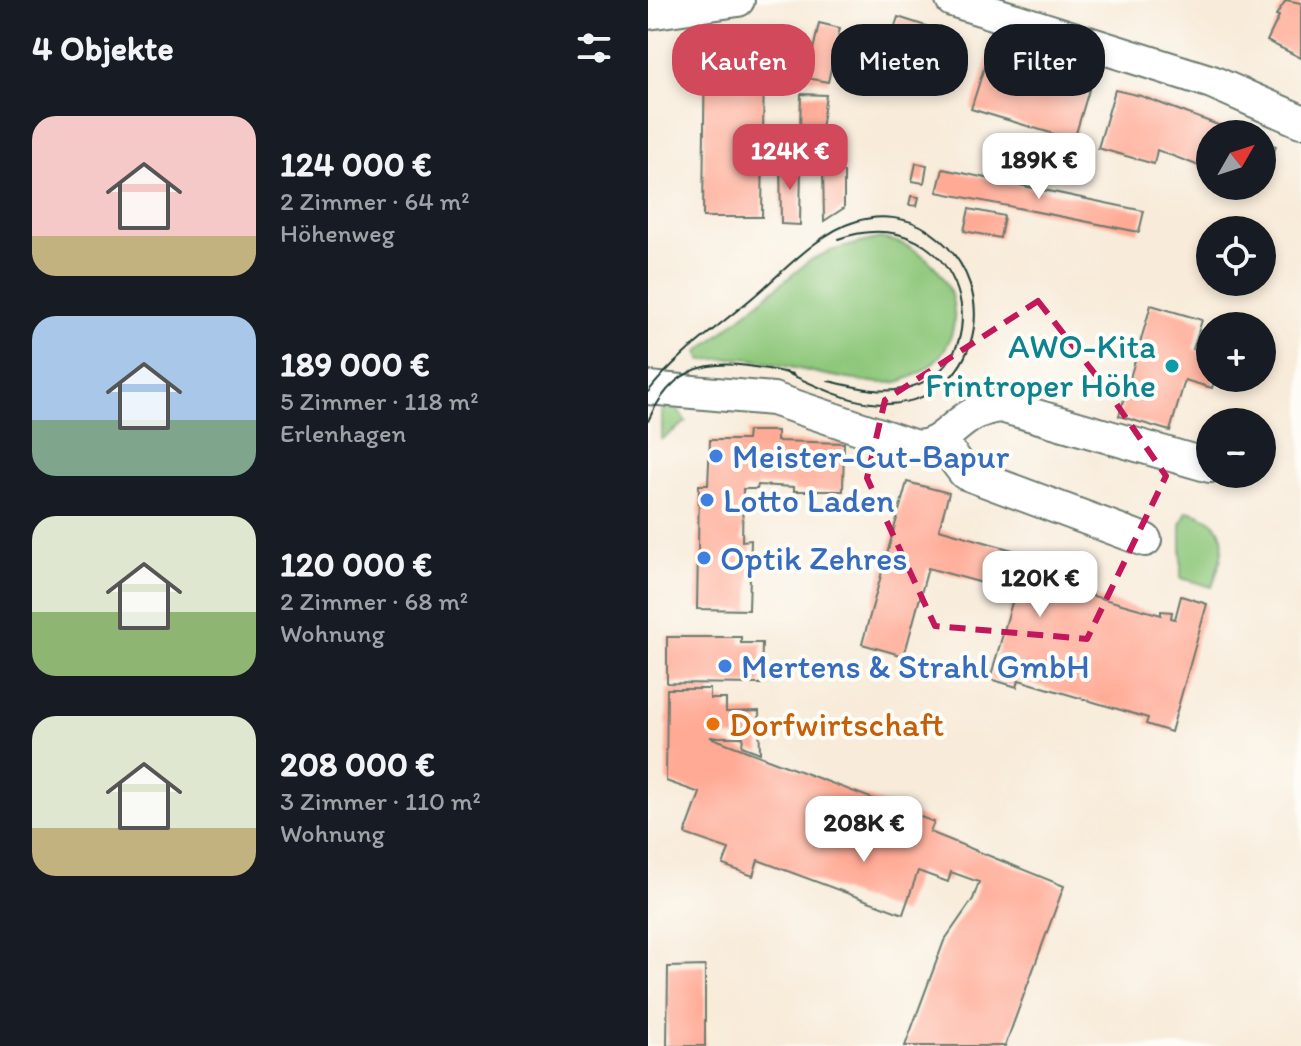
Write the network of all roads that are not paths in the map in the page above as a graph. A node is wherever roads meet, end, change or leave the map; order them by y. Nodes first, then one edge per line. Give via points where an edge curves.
1 (738, 0) edge
2 (952, 0) edge
3 (648, 13) edge
4 (1301, 121) edge
5 (648, 388) edge
6 (940, 440) junction
7 (1196, 462) edge
8 (1145, 540) dead end

1 - 3 street
2 - 4 street via 1212,82
5 - 6 street via 773,399 906,445 929,447
6 - 7 street via 973,411 1001,406
6 - 8 street via 965,473

